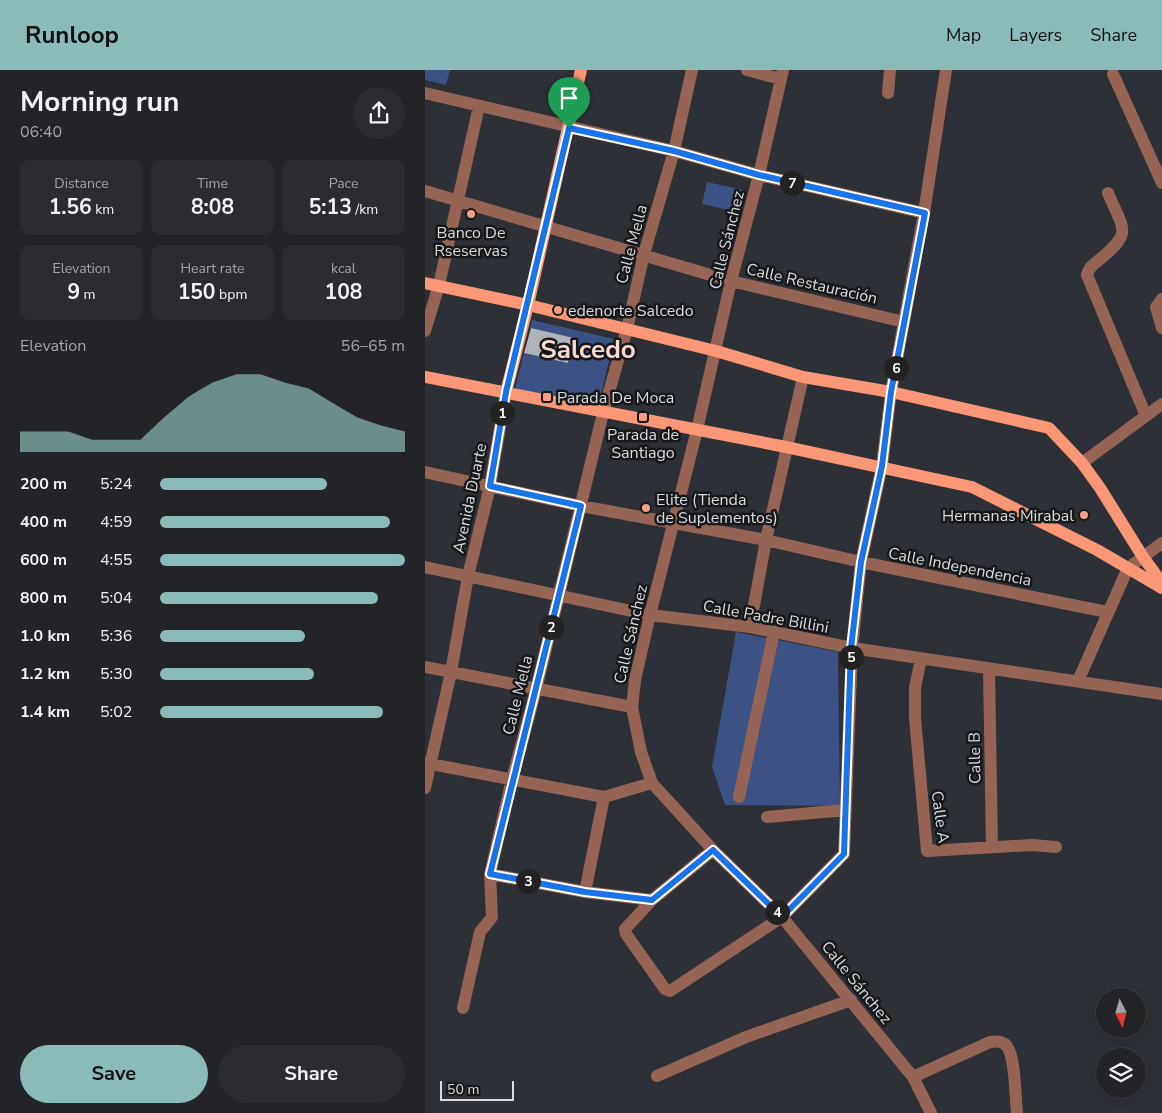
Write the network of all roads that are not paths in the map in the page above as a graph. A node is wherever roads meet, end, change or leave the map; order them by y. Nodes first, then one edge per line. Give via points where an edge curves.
1 (581, 70) edge
2 (692, 70) edge
3 (747, 70) edge
4 (890, 70) edge
5 (946, 70) edge
6 (782, 74) edge
7 (1113, 74) dead end
8 (888, 92) dead end
9 (425, 94) edge
10 (479, 106) junction
11 (569, 128) junction
12 (674, 151) junction
13 (759, 175) junction
14 (1162, 182) edge
15 (425, 191) edge
16 (1108, 193) dead end
17 (458, 202) junction
18 (925, 213) junction
19 (545, 228) junction
20 (644, 254) junction
21 (731, 281) junction
22 (425, 283) edge
23 (439, 285) junction
24 (1162, 299) edge
25 (528, 305) junction
26 (904, 322) junction
27 (1162, 328) edge
28 (627, 329) junction
29 (425, 331) edge
30 (717, 351) junction
31 (425, 377) edge
32 (803, 377) junction
33 (506, 392) junction
34 (891, 392) junction
35 (1162, 404) edge
36 (603, 413) junction
37 (1146, 416) junction
38 (697, 430) junction
39 (786, 447) junction
40 (1082, 463) junction
41 (882, 466) junction
42 (425, 472) edge
43 (490, 486) junction
44 (581, 506) junction
45 (673, 523) junction
46 (766, 540) junction
47 (1162, 544) edge
48 (1143, 558) junction
49 (861, 562) junction
50 (425, 567) edge
51 (1128, 568) junction
52 (468, 576) junction
53 (1162, 583) edge
54 (1162, 588) edge
55 (558, 595) junction
56 (1107, 612) junction
57 (650, 615) junction
58 (750, 627) junction
59 (774, 632) junction
60 (851, 648) junction
61 (921, 659) junction
62 (425, 666) edge
63 (989, 668) junction
64 (451, 672) junction
65 (1078, 681) junction
66 (536, 690) junction
67 (1162, 694) edge
68 (632, 708) junction
69 (428, 764) edge
70 (512, 779) junction
71 (652, 783) junction
72 (425, 788) edge
73 (604, 797) junction
74 (739, 797) dead end
75 (846, 810) junction
76 (767, 817) dead end
77 (991, 846) junction
78 (1056, 846) dead end
79 (713, 850) junction
80 (490, 874) junction
81 (585, 892) junction
82 (652, 900) junction
83 (782, 917) junction
84 (851, 1000) junction
85 (463, 1008) dead end
86 (657, 1076) dead end
87 (913, 1077) junction
88 (931, 1113) edge
89 (1017, 1113) edge

1 - 11 main road, Avenida Duarte
2 - 12 street, Calle Mella
3 - 6 street
4 - 8 street
5 - 18 street
6 - 13 street, Calle Sánchez
7 - 14 street
9 - 10 street
10 - 11 street
10 - 17 street
11 - 12 street
11 - 19 main road, Avenida Duarte
12 - 13 street
12 - 20 street, Calle Mella
13 - 18 street
13 - 21 street, Calle Sánchez
15 - 17 street, Calle Restauración
16 - 37 street via 1123,235 1119,243 1089,267 1087,275
17 - 19 street, Calle Restauración
17 - 23 street
18 - 26 street
19 - 20 street, Calle Restauración
19 - 25 main road, Avenida Duarte
20 - 21 street, Calle Restauración
20 - 28 street, Calle Mella
21 - 26 street, Calle Restauración
21 - 30 street, Calle Sánchez
22 - 23 main road
23 - 25 main road
23 - 29 street
24 - 27 street via 1156,307
25 - 28 main road
25 - 33 main road, Avenida Duarte
26 - 34 street
28 - 30 main road
28 - 36 street, Calle Mella
30 - 32 main road
30 - 38 street, Calle Sánchez
31 - 33 main road
32 - 34 main road
32 - 39 street
33 - 36 main road
33 - 43 street, Avenida Duarte
34 - 40 main road via 1049,428
34 - 41 street
35 - 37 street
36 - 38 main road
36 - 44 street, Calle Mella
37 - 40 street
38 - 39 main road
38 - 45 street, Calle Sánchez
39 - 41 main road
39 - 46 street
40 - 48 main road
41 - 49 street
41 - 51 main road via 971,487
42 - 43 street, Calle Independencia
43 - 44 street, Calle Independencia
43 - 52 street, Avenida Duarte
44 - 45 street, Calle Independencia
44 - 55 street, Calle Mella
45 - 46 street, Calle Independencia
45 - 57 street, Calle Sánchez
46 - 49 street, Calle Independencia
46 - 58 street
47 - 48 street
48 - 51 street
48 - 53 main road
49 - 56 street, Calle Independencia
49 - 60 street
50 - 52 street, Calle Padre Billini
51 - 54 main road
51 - 56 street
52 - 55 street, Calle Padre Billini
52 - 64 street, Avenida Duarte
55 - 57 street, Calle Padre Billini
55 - 66 street, Calle Mella
56 - 65 street
57 - 58 street, Calle Padre Billini
57 - 68 street, Calle Sánchez
58 - 59 street, Calle Padre Billini
59 - 60 street, Calle Padre Billini
59 - 74 street
60 - 61 street, Calle Padre Billini
60 - 75 street
61 - 63 street, Calle Padre Billini
61 - 77 street, Calle A via 915,688 915,718 926,849 931,853
62 - 64 street
63 - 65 street, Calle Padre Billini
63 - 77 street, Calle B
64 - 66 street
64 - 69 street, Avenida Duarte
65 - 67 street, Calle Padre Billini
66 - 68 street
66 - 70 street, Calle Mella
68 - 71 street, Calle Sánchez via 641,752
69 - 70 street
69 - 72 street, Avenida Duarte
70 - 73 street
70 - 80 street, Calle Mella
71 - 73 street
71 - 79 street, Calle Sánchez
73 - 81 street
75 - 76 street
75 - 83 street via 841,859
77 - 78 street, Calle A
79 - 82 street
79 - 83 street, Calle Sánchez
80 - 81 street
80 - 85 street, Calle Mella via 492,917 480,932
81 - 82 street
82 - 83 street via 625,929 667,991
83 - 84 street, Calle Sánchez
84 - 86 street via 746,1037
84 - 87 street, Calle Sánchez
87 - 88 street, Calle Sánchez
87 - 89 street via 998,1041 1006,1045 1012,1055

